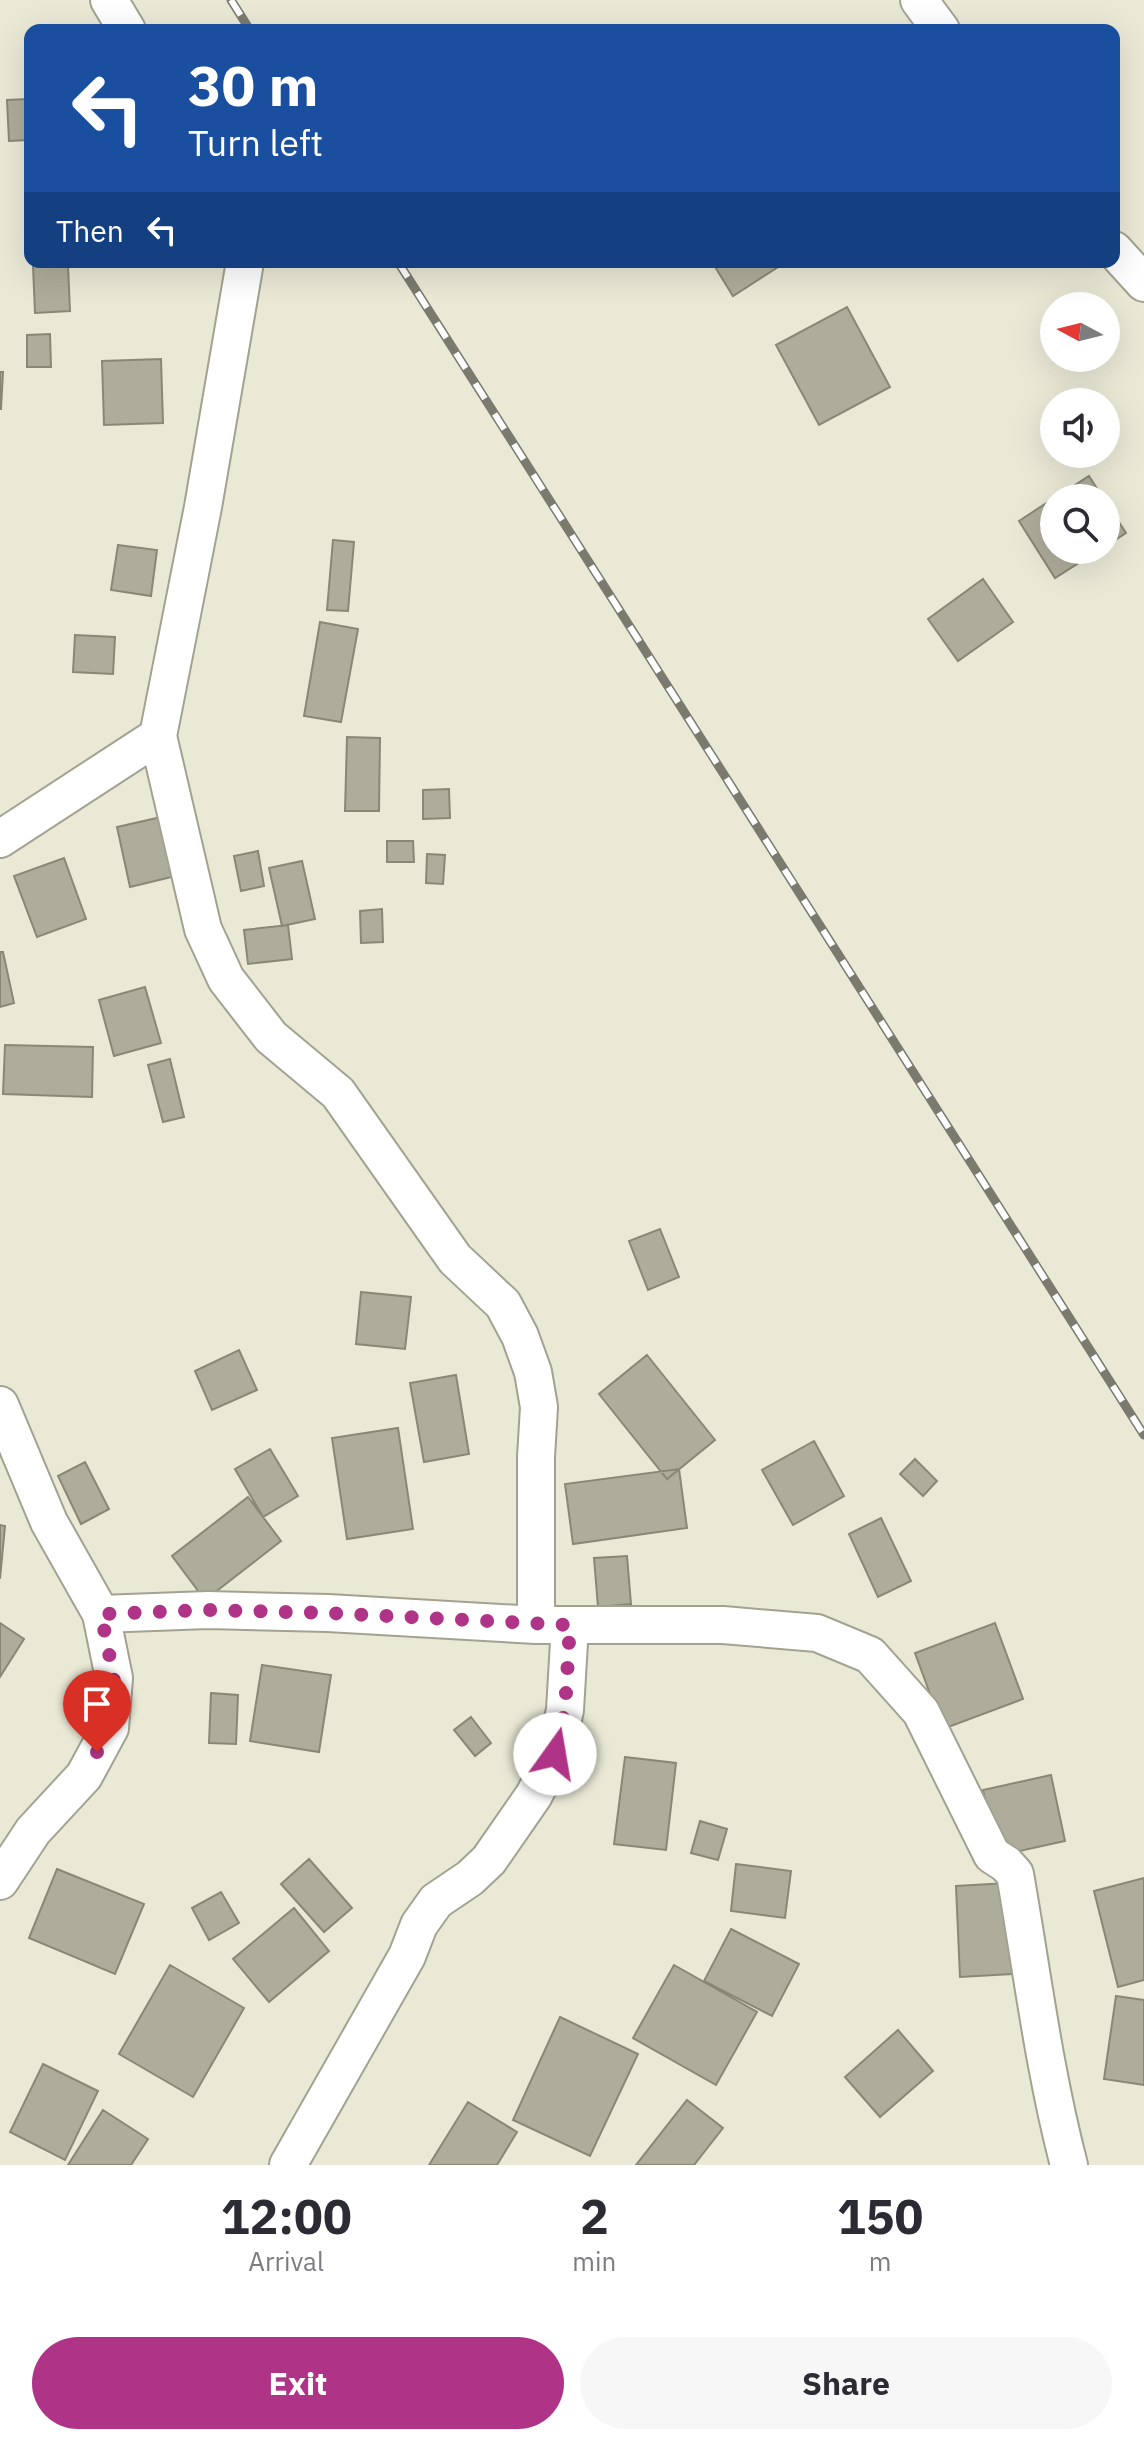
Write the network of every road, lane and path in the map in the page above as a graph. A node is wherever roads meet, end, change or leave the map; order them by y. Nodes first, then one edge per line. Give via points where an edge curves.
1 (109, 0) edge
2 (919, 0) edge
3 (123, 24) edge
4 (937, 24) edge
5 (1120, 257) edge
6 (244, 268) edge
7 (1144, 283) edge
8 (158, 736) junction
9 (0, 839) edge
10 (0, 1405) edge
11 (101, 1614) junction
12 (553, 1625) junction
13 (0, 1881) edge
14 (288, 2165) edge
15 (1069, 2165) edge

1 - 3 street
2 - 4 street
5 - 7 street
6 - 8 street
8 - 9 street
8 - 12 street via 203,929 226,979 271,1037 338,1093 455,1259 503,1304 520,1336 539,1407 536,1457
10 - 11 street via 49,1522
11 - 12 street via 208,1610
11 - 13 street via 114,1678 110,1728 84,1776 33,1831
12 - 14 street via 565,1710 555,1754 489,1860 436,1901 419,1925 407,1956
12 - 15 street via 723,1625 817,1633 870,1655 921,1712 992,1855 1015,1874 1052,2096

